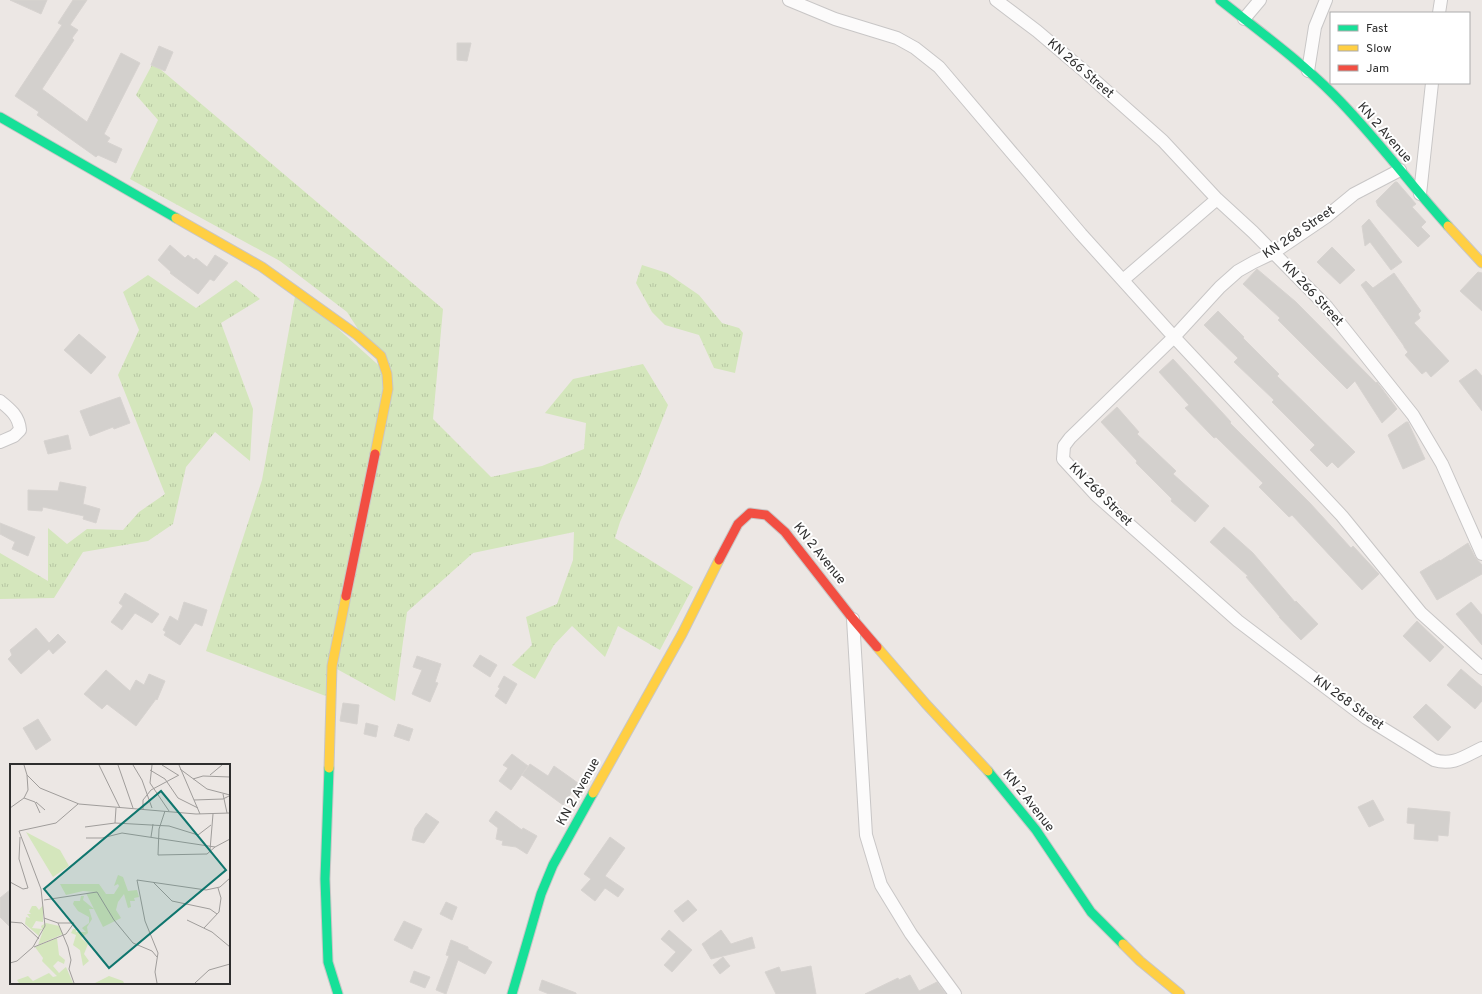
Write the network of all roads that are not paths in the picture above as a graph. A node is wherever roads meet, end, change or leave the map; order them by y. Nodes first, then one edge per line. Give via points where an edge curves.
1 (789, 0) edge
2 (996, 0) edge
3 (1220, 0) edge
4 (1260, 0) edge
5 (1326, 0) edge
6 (1441, 0) edge
7 (1439, 12) edge
8 (1244, 19) junction
9 (1308, 71) junction
10 (1432, 84) edge
11 (0, 117) edge
12 (1400, 170) junction
13 (1420, 194) junction
14 (1217, 199) junction
15 (1273, 253) junction
16 (1482, 263) edge
17 (1123, 280) junction
18 (1174, 337) junction
19 (0, 401) edge
20 (0, 442) edge
21 (1482, 554) edge
22 (853, 618) junction
23 (1482, 668) edge
24 (1482, 748) edge
25 (338, 994) edge
26 (512, 994) edge
27 (955, 994) edge
28 (1180, 994) edge

1 - 17 street via 835,19 897,38 939,67
2 - 14 street, KN 266 Street via 1037,31 1163,141
3 - 8 main road, KN 2 Avenue
4 - 8 street
5 - 9 street via 1315,27
6 - 7 street
8 - 9 main road, KN 2 Avenue
9 - 12 main road, KN 2 Avenue via 1334,95
10 - 13 street
11 - 25 main road via 262,267 357,335 381,356 387,374 388,389 332,666 325,879 328,962
12 - 13 main road, KN 2 Avenue
12 - 15 street, KN 268 Street via 1354,194 1326,217
13 - 16 main road, KN 2 Avenue
14 - 15 street, KN 266 Street
14 - 17 street
15 - 18 street, KN 268 Street via 1238,271
15 - 21 street, KN 266 Street via 1327,307 1413,415 1442,464
17 - 18 street
18 - 23 street via 1342,516 1421,613
18 - 24 street, KN 268 Street via 1070,438 1064,446 1063,459 1096,495 1238,621 1366,718 1427,756 1443,763 1452,762
19 - 20 street via 13,412 20,424 20,430 14,436
22 - 26 main road, KN 2 Avenue via 785,532 766,515 750,513 738,524 682,634 553,865 541,894
22 - 27 street via 866,835 881,885 911,934
22 - 28 main road, KN 2 Avenue via 926,704 989,772 1036,830 1091,912 1140,961

